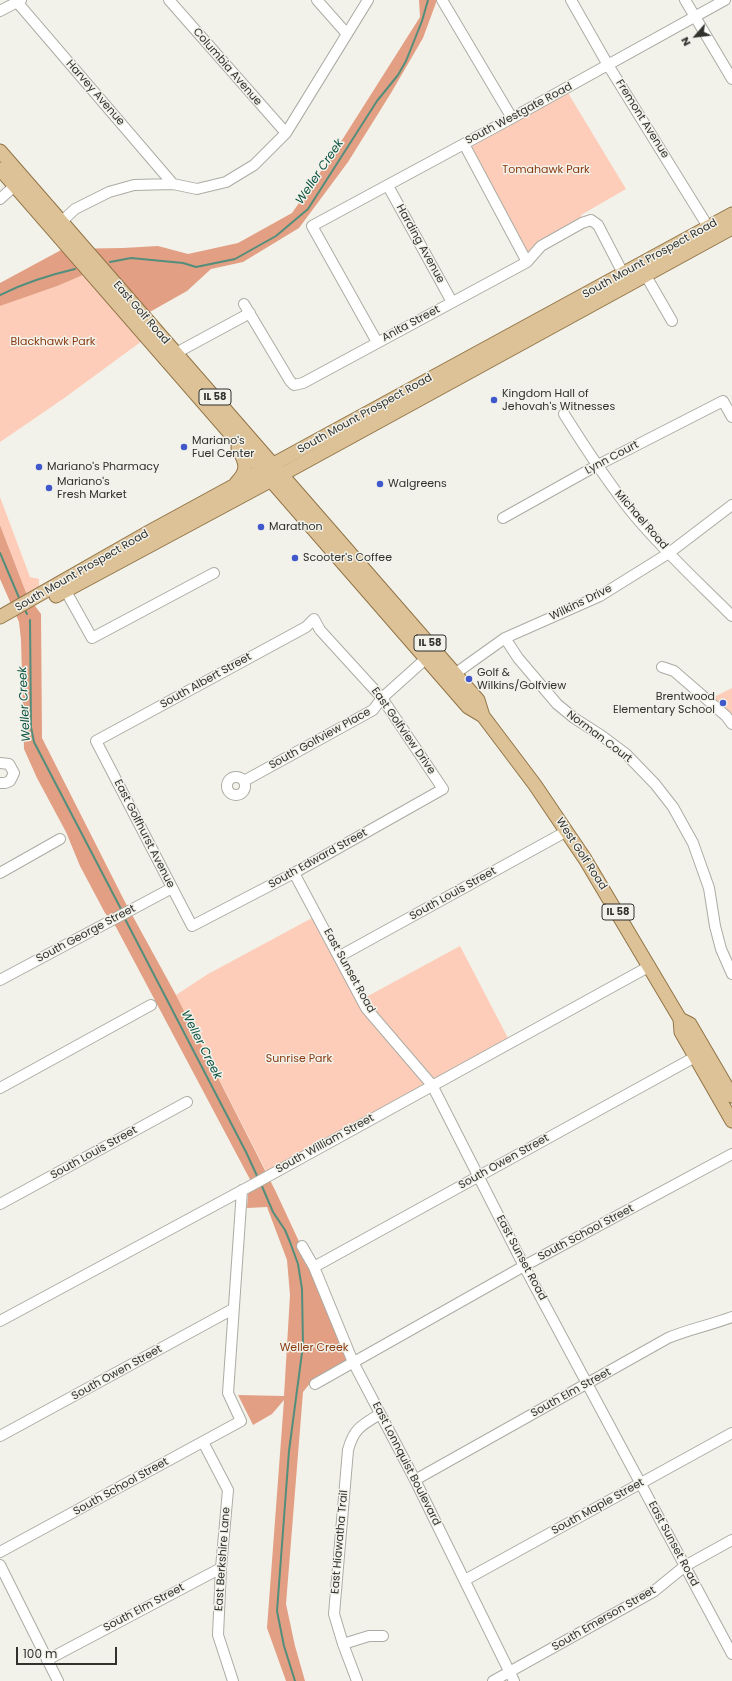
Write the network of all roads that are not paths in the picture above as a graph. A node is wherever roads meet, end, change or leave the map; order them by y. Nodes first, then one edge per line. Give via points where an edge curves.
1 (168, 0) edge
2 (317, 0) edge
3 (368, 0) edge
4 (571, 0) edge
5 (685, 0) edge
6 (725, 0) edge
7 (19, 1) edge
8 (443, 2) edge
9 (0, 11) edge
10 (695, 17) junction
11 (347, 34) junction
12 (608, 66) junction
13 (732, 79) edge
14 (512, 118) junction
15 (286, 133) junction
16 (464, 144) junction
17 (0, 151) edge
18 (0, 170) edge
19 (19, 182) junction
20 (173, 184) junction
21 (388, 186) junction
22 (0, 199) edge
23 (732, 214) edge
24 (57, 226) junction
25 (732, 228) edge
26 (711, 232) junction
27 (527, 262) junction
28 (642, 270) junction
29 (626, 279) junction
30 (452, 302) junction
31 (672, 321) dead end
32 (377, 342) junction
33 (176, 353) junction
34 (564, 414) dead end
35 (732, 417) edge
36 (228, 431) junction
37 (326, 436) junction
38 (263, 451) junction
39 (305, 462) junction
40 (596, 466) junction
41 (268, 467) junction
42 (277, 477) junction
43 (234, 485) junction
44 (300, 493) junction
45 (732, 505) edge
46 (503, 518) dead end
47 (669, 553) junction
48 (214, 573) dead end
49 (64, 587) junction
50 (7, 616) edge
51 (732, 616) edge
52 (314, 619) joint
53 (0, 627) edge
54 (505, 638) junction
55 (431, 654) junction
56 (662, 667) dead end
57 (451, 677) junction
58 (382, 698) junction
59 (732, 724) edge
60 (96, 741) joint
61 (0, 764) edge
62 (244, 781) dead end
63 (0, 782) edge
64 (444, 789) joint
65 (567, 831) junction
66 (60, 839) dead end
67 (0, 873) edge
68 (294, 873) junction
69 (172, 888) junction
70 (192, 926) joint
71 (340, 956) junction
72 (650, 966) junction
73 (732, 974) edge
74 (0, 980) edge
75 (151, 1005) dead end
76 (680, 1019) junction
77 (695, 1057) junction
78 (432, 1085) junction
79 (0, 1088) edge
80 (732, 1096) edge
81 (187, 1102) dead end
82 (732, 1121) edge
83 (732, 1154) edge
84 (478, 1176) junction
85 (242, 1190) junction
86 (0, 1204) edge
87 (302, 1246) dead end
88 (524, 1266) junction
89 (314, 1267) junction
90 (233, 1309) junction
91 (732, 1317) edge
92 (0, 1320) edge
93 (353, 1362) junction
94 (588, 1383) junction
95 (315, 1384) dead end
96 (380, 1414) junction
97 (732, 1433) edge
98 (0, 1436) edge
99 (203, 1442) junction
100 (414, 1480) junction
101 (641, 1483) junction
102 (732, 1540) edge
103 (0, 1552) edge
104 (0, 1565) edge
105 (685, 1566) junction
106 (220, 1568) junction
107 (465, 1580) junction
108 (383, 1636) dead end
109 (343, 1644) junction
110 (732, 1654) edge
111 (47, 1660) junction
112 (512, 1676) edge
113 (58, 1681) edge
114 (233, 1681) edge
115 (357, 1681) edge
116 (493, 1681) edge

1 - 15 street, Columbia Avenue
2 - 11 street
3 - 11 street
4 - 12 street, Fremont Avenue
5 - 10 street
6 - 10 street, South Westgate Road
7 - 9 street
7 - 20 street, Harvey Avenue
8 - 14 street
10 - 12 street, South Westgate Road
10 - 13 street
11 - 15 street
12 - 14 street, South Westgate Road
12 - 26 street, Fremont Avenue
14 - 16 street, South Westgate Road
15 - 20 street via 254,165 226,182 197,189
16 - 21 street, South Westgate Road
16 - 27 street
17 - 19 main road, East Golf Road / IL 58
18 - 19 main road, East Golf Road / IL 58
19 - 22 street
19 - 24 main road, East Golf Road / IL 58
20 - 24 street via 134,185 110,192 75,210
21 - 30 street, Harding Avenue
21 - 32 street, South Westgate Road via 312,226
23 - 26 main road, South Mount Prospect Road
24 - 33 main road, East Golf Road / IL 58
24 - 36 main road, East Golf Road / IL 58
25 - 26 main road, South Mount Prospect Road
26 - 28 main road, South Mount Prospect Road
27 - 29 street via 541,246 591,220 598,225
27 - 30 street, Anita Street
28 - 29 main road, South Mount Prospect Road
28 - 31 street
29 - 37 main road, South Mount Prospect Road
29 - 39 main road, South Mount Prospect Road
30 - 32 street, Anita Street
32 - 33 street, Anita Street via 302,384 294,385 247,308
33 - 38 main road, East Golf Road / IL 58
34 - 40 street, Michael Road
35 - 40 street, Lynn Court via 723,401
36 - 41 main road, East Golf Road / IL 58
36 - 43 main road via 245,462 242,478
37 - 38 main road via 277,454
37 - 41 main road, South Mount Prospect Road
38 - 41 main road, East Golf Road / IL 58
39 - 42 main road, South Mount Prospect Road
39 - 44 main road via 297,478
40 - 46 street, Lynn Court
40 - 47 street, Michael Road
41 - 42 main road, East Golf Road / IL 58
41 - 43 main road, South Mount Prospect Road
42 - 44 main road, West Golf Road / IL 58
42 - 49 main road, South Mount Prospect Road
42 - 55 main road, West Golf Road / IL 58
43 - 49 main road, South Mount Prospect Road via 149,532
44 - 55 main road, West Golf Road / IL 58
45 - 47 street, Wilkins Drive
47 - 51 street, Michael Road
47 - 54 street, Wilkins Drive via 600,596
48 - 49 street via 92,638
49 - 50 main road, South Mount Prospect Road
50 - 53 main road, South Mount Prospect Road
52 - 58 street, East Golfview Drive via 320,630
52 - 60 street, South Albert Street via 306,627
54 - 57 street, Wilkins Drive
54 - 73 street, Norman Court via 518,658 557,704 626,754 673,807 693,843 707,880 721,949
55 - 57 main road, West Golf Road / IL 58
55 - 58 street, South Golfview Place
56 - 59 street via 674,671
57 - 65 main road, West Golf Road / IL 58 via 468,707 483,716
58 - 62 street, South Golfview Place via 373,710
58 - 64 street, East Golfview Drive
60 - 69 street, East Golfhurst Avenue
61 - 63 street via 9,764 14,773 10,781
64 - 68 street, South Edward Street
65 - 71 street, South Louis Street
65 - 72 main road, West Golf Road / IL 58
66 - 67 street
68 - 70 street, South Edward Street
68 - 71 street, East Sunset Road
69 - 70 street, East Golfhurst Avenue
69 - 74 street, South George Street
71 - 78 street, East Sunset Road via 366,1008
72 - 76 main road, West Golf Road / IL 58
72 - 78 street, South William Street
75 - 79 street
76 - 77 main road, West Golf Road / IL 58 via 681,1032
76 - 80 main road, West Golf Road / IL 58 via 690,1024
77 - 82 main road, West Golf Road / IL 58
77 - 84 street, South Owen Street
78 - 84 street, East Sunset Road
78 - 85 street, South William Street
81 - 86 street, South Louis Street
83 - 88 street, South School Street
84 - 88 street, East Sunset Road
84 - 89 street, South Owen Street
85 - 90 street
85 - 92 street, South William Street
87 - 89 street, East Lonnquist Boulevard
88 - 93 street, South School Street
88 - 94 street, East Sunset Road
89 - 93 street, East Lonnquist Boulevard
90 - 98 street, South Owen Street
90 - 99 street, South School Street via 228,1393 241,1421
91 - 94 street, South Elm Street via 668,1338
93 - 95 street, South School Street
93 - 96 street, East Lonnquist Boulevard
94 - 100 street, South Elm Street
94 - 101 street, East Sunset Road
96 - 100 street, East Lonnquist Boulevard
96 - 109 street, East Hiawatha Trail via 359,1427 351,1437 348,1450 334,1614
97 - 101 street, South Maple Street
99 - 103 street, South School Street
99 - 106 street, East Berkshire Lane via 228,1490
100 - 107 street, East Lonnquist Boulevard
101 - 105 street, East Sunset Road
101 - 107 street, South Maple Street
102 - 105 street, South Emerson Street
104 - 111 street
105 - 110 street, East Sunset Road
105 - 112 street, South Emerson Street via 653,1592
106 - 111 street, South Elm Street
106 - 114 street, East Berkshire Lane via 218,1635
107 - 112 street, East Lonnquist Boulevard
108 - 109 street via 370,1636
109 - 115 street, East Hiawatha Trail
111 - 113 street
112 - 116 street, South Emerson Street

